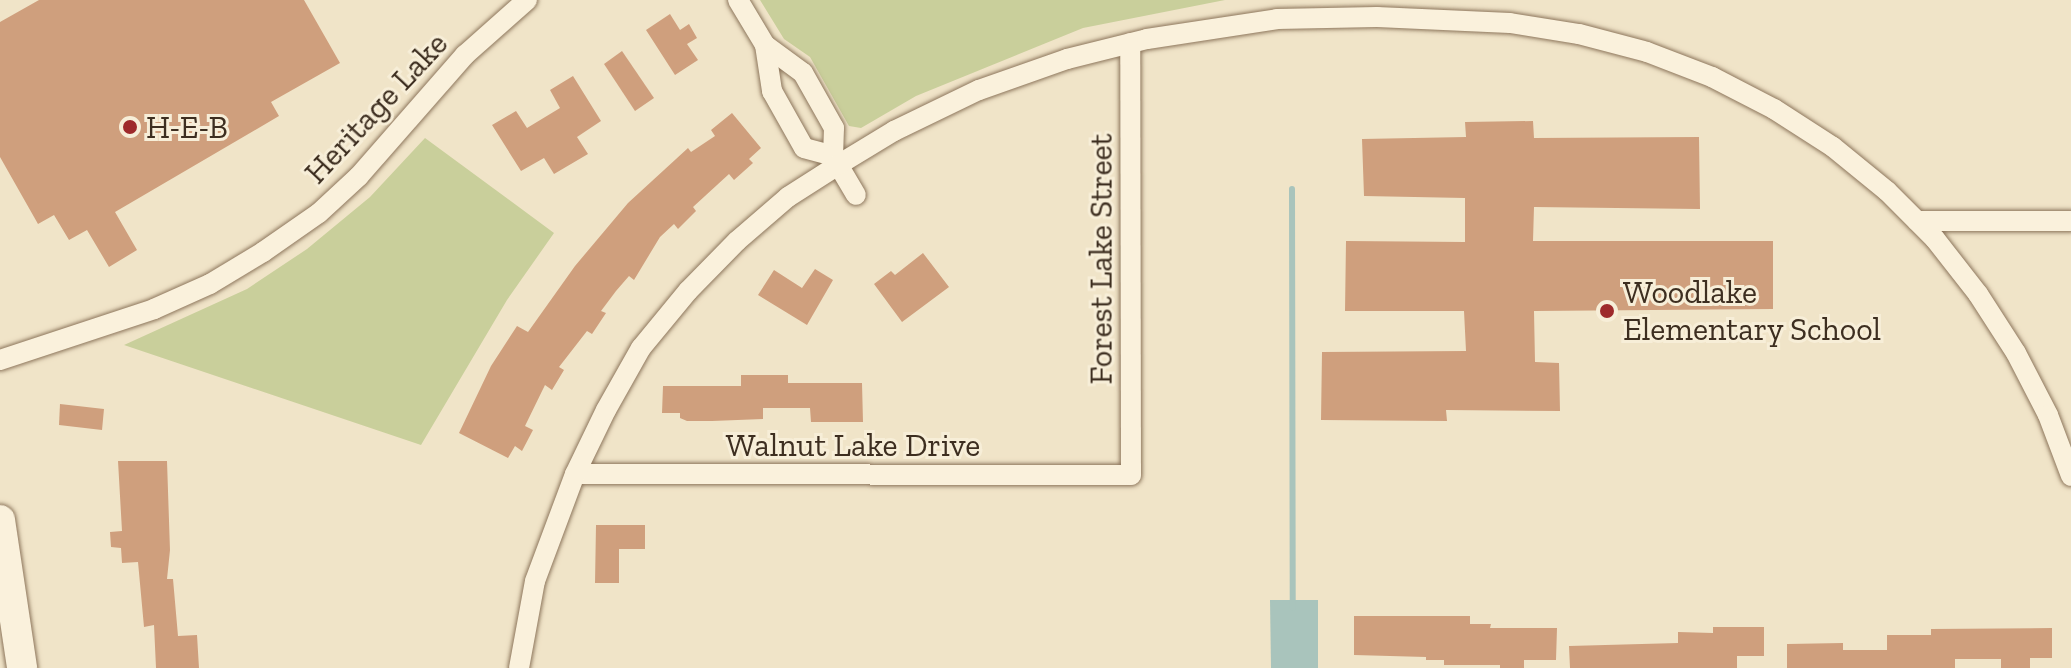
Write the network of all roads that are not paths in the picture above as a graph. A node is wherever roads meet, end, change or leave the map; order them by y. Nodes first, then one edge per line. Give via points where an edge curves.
1 (527, 0) edge
2 (738, 0) edge
3 (1279, 10) edge
4 (1130, 43) junction
5 (765, 45) junction
6 (835, 161) junction
7 (856, 195) dead end
8 (1917, 221) junction
9 (2071, 221) edge
10 (0, 360) edge
11 (575, 474) junction
12 (1131, 475) joint
13 (2071, 476) edge
14 (0, 520) edge
15 (22, 668) edge
16 (519, 668) edge

1 - 10 street, Heritage Lake via 465,55 359,176 319,213 263,252 154,309
2 - 5 street
3 - 4 street
3 - 8 street via 1510,23 1647,52 1774,109 1833,147
4 - 6 street via 979,90
4 - 12 street, Forest Lake Street
5 - 6 street via 803,73 834,128
5 - 6 street via 772,91 804,148
6 - 7 street
6 - 11 street via 737,241 688,291 641,348
8 - 9 street
8 - 13 street via 1978,294 2016,353
11 - 12 street, Walnut Lake Drive
11 - 16 street via 535,581
14 - 15 main road

